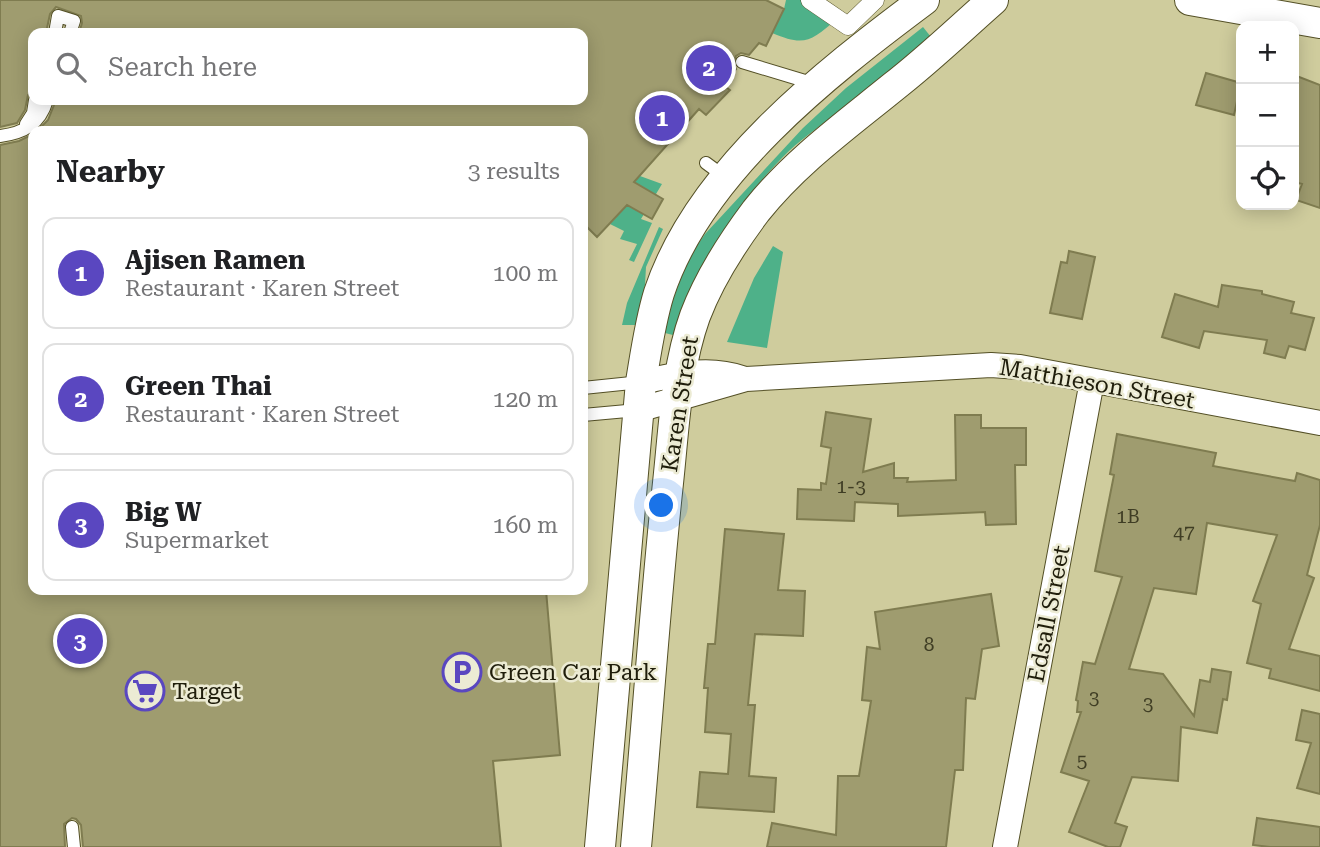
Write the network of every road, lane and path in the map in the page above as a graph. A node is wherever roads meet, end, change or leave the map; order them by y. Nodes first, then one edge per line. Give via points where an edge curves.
1 (810, 0) edge
2 (875, 0) edge
3 (923, 0) edge
4 (993, 0) edge
5 (1190, 0) edge
6 (901, 9) edge
7 (1320, 23) edge
8 (72, 27) edge
9 (56, 28) edge
10 (742, 62) dead end
11 (816, 85) junction
12 (34, 105) edge
13 (45, 105) edge
14 (31, 126) edge
15 (28, 127) edge
16 (16, 134) junction
17 (0, 136) edge
18 (1092, 381) junction
19 (679, 386) junction
20 (588, 389) edge
21 (639, 396) junction
22 (588, 413) edge
23 (1320, 423) edge
24 (72, 827) dead end
25 (74, 847) edge
26 (600, 847) edge
27 (636, 847) edge
28 (1005, 847) edge

1 - 2 street via 848,26
3 - 6 street, Karen Street
4 - 19 street, Karen Street via 896,86 838,130 767,199 707,289 686,346
5 - 7 street
6 - 11 street, Karen Street
8 - 9 lane via 58,16
10 - 11 lane
11 - 21 street, Karen Street via 716,171 668,269 652,319
12 - 16 lane via 29,120
13 - 14 lane
15 - 16 lane
16 - 17 lane
18 - 19 street, Matthieson Street via 991,365 746,379 706,371
18 - 23 street, Matthieson Street
18 - 28 street, Edsall Street
19 - 21 street, Matthieson Street
19 - 27 street, Karen Street
20 - 21 lane
21 - 22 lane
21 - 26 street, Karen Street
24 - 25 lane

